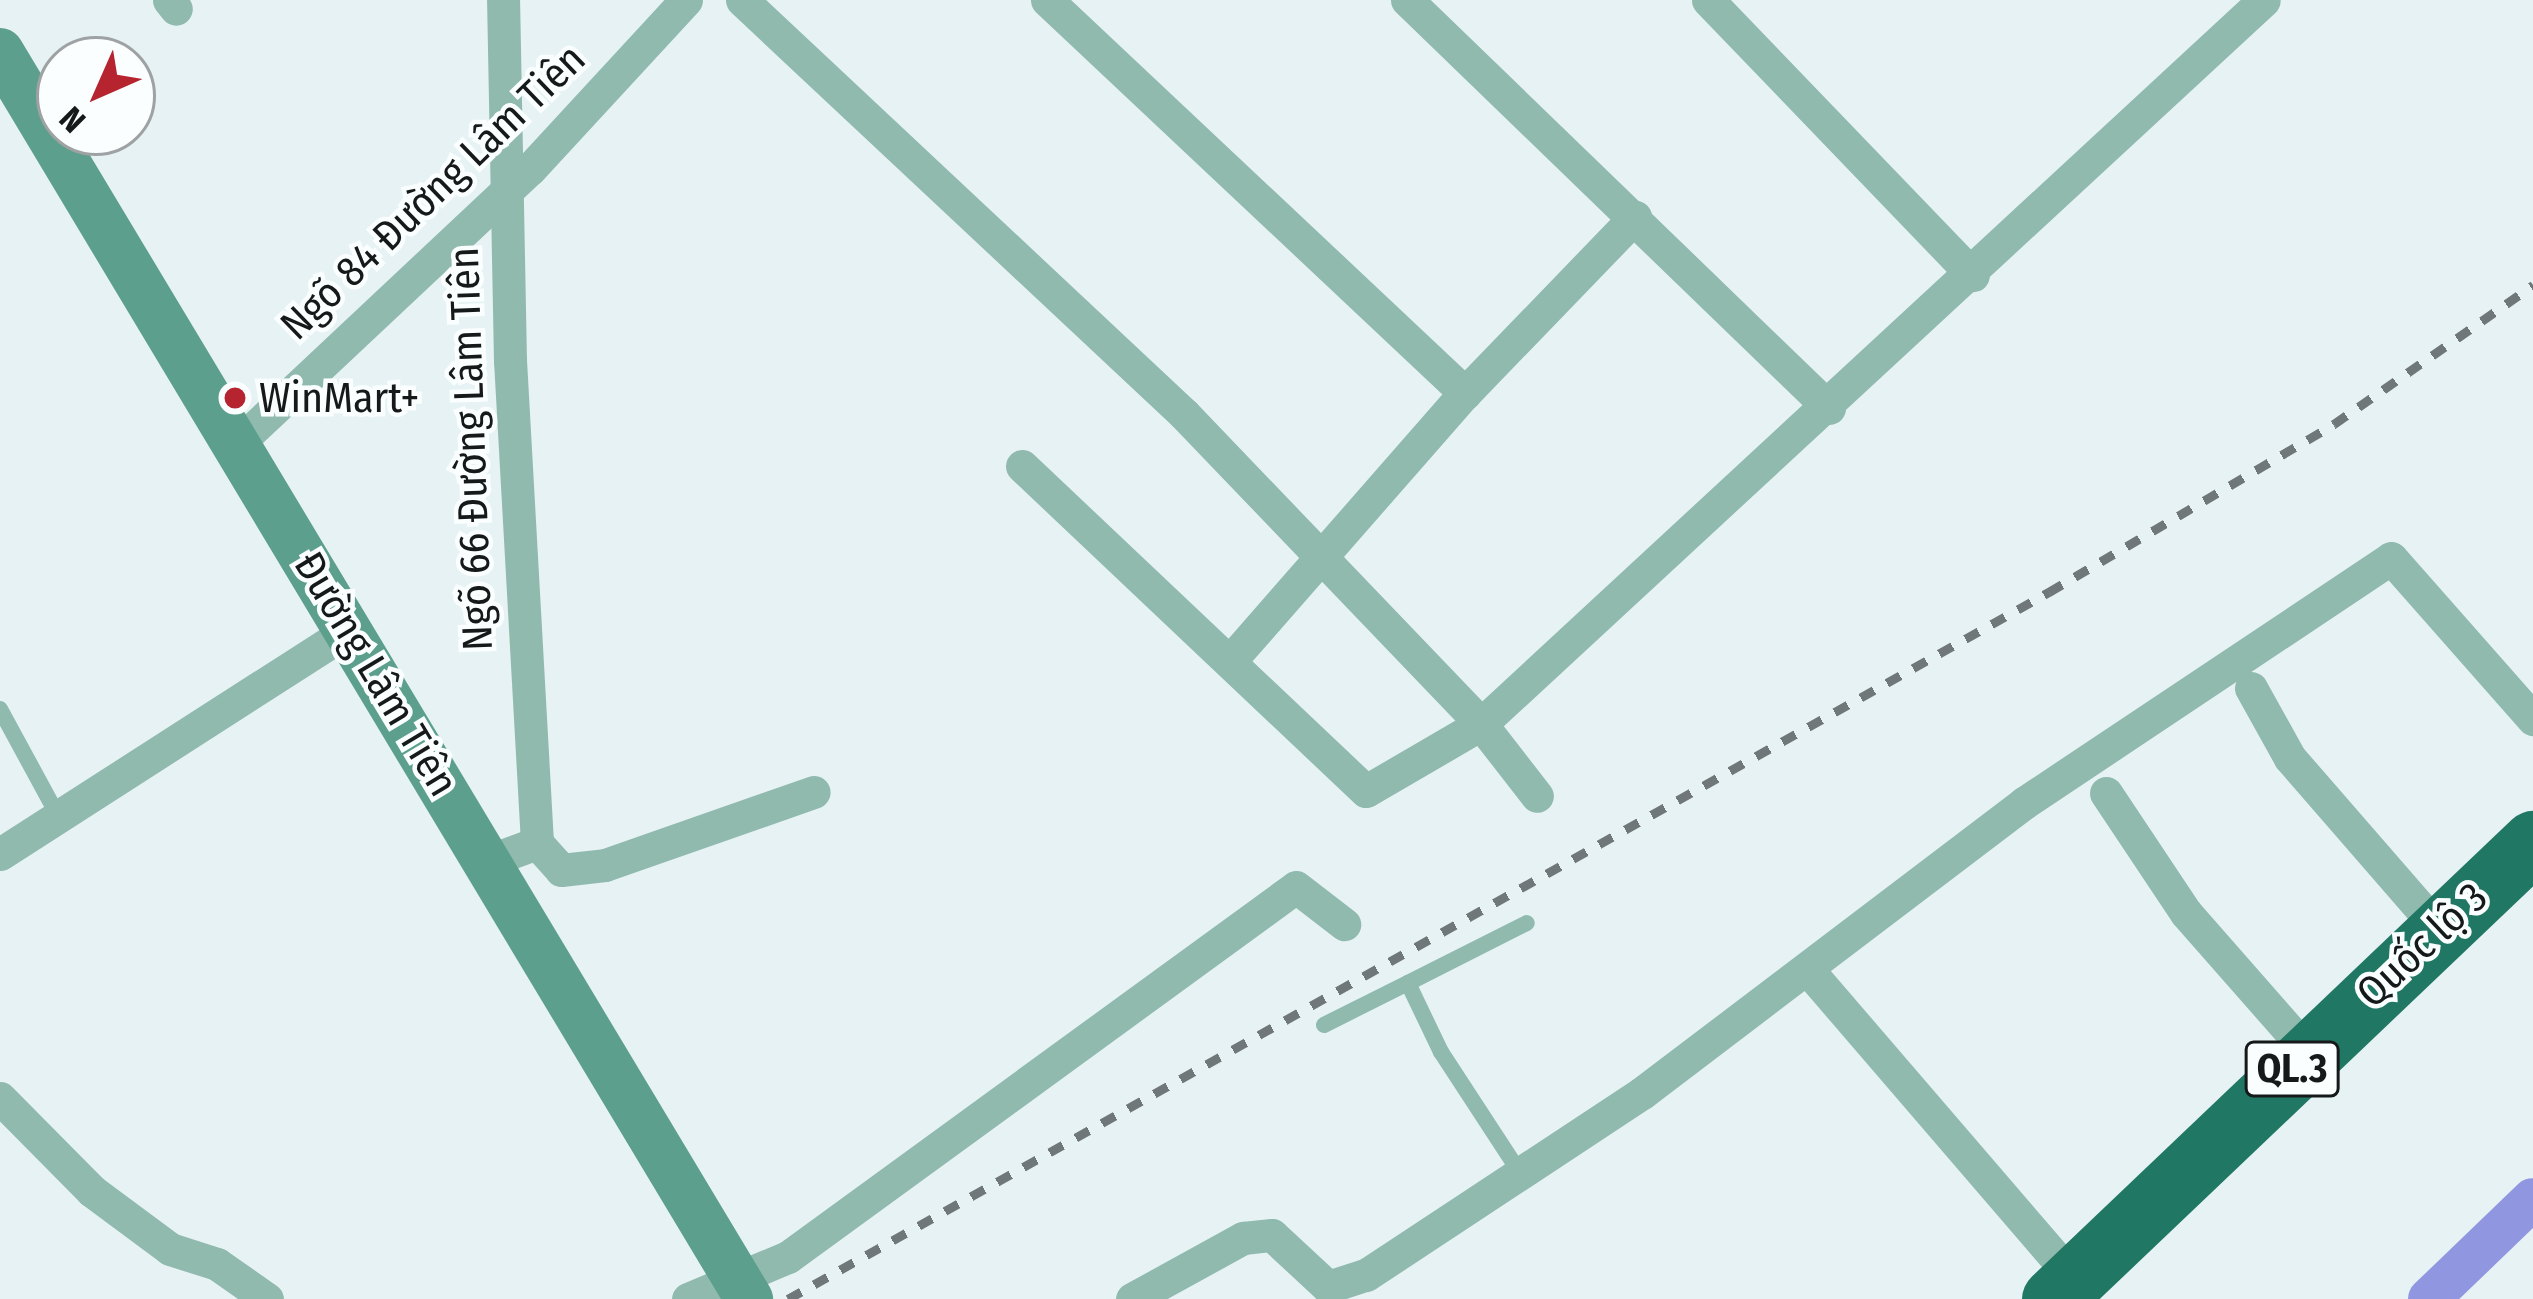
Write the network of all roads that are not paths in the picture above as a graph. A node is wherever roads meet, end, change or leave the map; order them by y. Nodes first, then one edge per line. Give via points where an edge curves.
1 (503, 0) edge
2 (686, 0) edge
3 (742, 0) edge
4 (1046, 0) edge
5 (1407, 0) edge
6 (1708, 0) edge
7 (2264, 0) edge
8 (0, 52) edge
9 (507, 192) junction
10 (1635, 217) junction
11 (1973, 275) junction
12 (1465, 393) junction
13 (1829, 407) junction
14 (238, 443) junction
15 (1022, 466) dead end
16 (1325, 558) junction
17 (349, 630) junction
18 (1230, 661) junction
19 (2251, 688) dead end
20 (0, 710) edge
21 (2533, 719) edge
22 (1481, 724) junction
23 (814, 792) dead end
24 (2105, 793) dead end
25 (1538, 796) dead end
26 (58, 816) junction
27 (2533, 842) edge
28 (537, 843) junction
29 (0, 854) edge
30 (488, 861) junction
31 (1344, 923) dead end
32 (1527, 923) dead end
33 (2438, 928) junction
34 (1809, 971) junction
35 (1408, 983) junction
36 (1324, 1025) dead end
37 (2309, 1052) junction
38 (0, 1098) edge
39 (1520, 1173) junction
40 (743, 1289) edge
41 (2064, 1289) edge
42 (1327, 1293) edge
43 (267, 1299) edge
44 (688, 1299) edge
45 (1132, 1299) edge

1 - 9 street, Ngõ 66 Đường Lâm Tiên
2 - 9 street, Ngõ 84 Đường Lâm Tiên
3 - 16 street via 1184,414
4 - 12 street
5 - 10 street
6 - 11 street
7 - 11 street
8 - 14 street, Đường Lâm Tiên
9 - 14 street, Ngõ 84 Đường Lâm Tiên
9 - 28 street, Ngõ 66 Đường Lâm Tiên
10 - 12 street
10 - 13 street
11 - 13 street
12 - 16 street
13 - 22 street
14 - 17 street, Đường Lâm Tiên
15 - 18 street
16 - 18 street
16 - 22 street
17 - 26 street
17 - 30 street, Đường Lâm Tiên
18 - 22 street via 1366,791
19 - 33 street via 2290,758
20 - 26 lane
21 - 34 street via 2391,558 2024,803
22 - 25 street
23 - 28 street via 604,865 562,870
24 - 37 street via 2186,914
26 - 29 street
27 - 33 highway, Quốc lộ 3 / QL.3
28 - 30 street
30 - 40 street, Đường Lâm Tiên
31 - 40 street via 1296,887
32 - 35 lane
33 - 37 highway, Quốc lộ 3 / QL.3
34 - 39 street
34 - 41 street
35 - 36 lane
35 - 39 lane via 1441,1052
37 - 41 highway, Quốc lộ 3 / QL.3
38 - 43 street via 139,1226
39 - 42 street
40 - 44 street
42 - 45 street via 1272,1235 1243,1238

